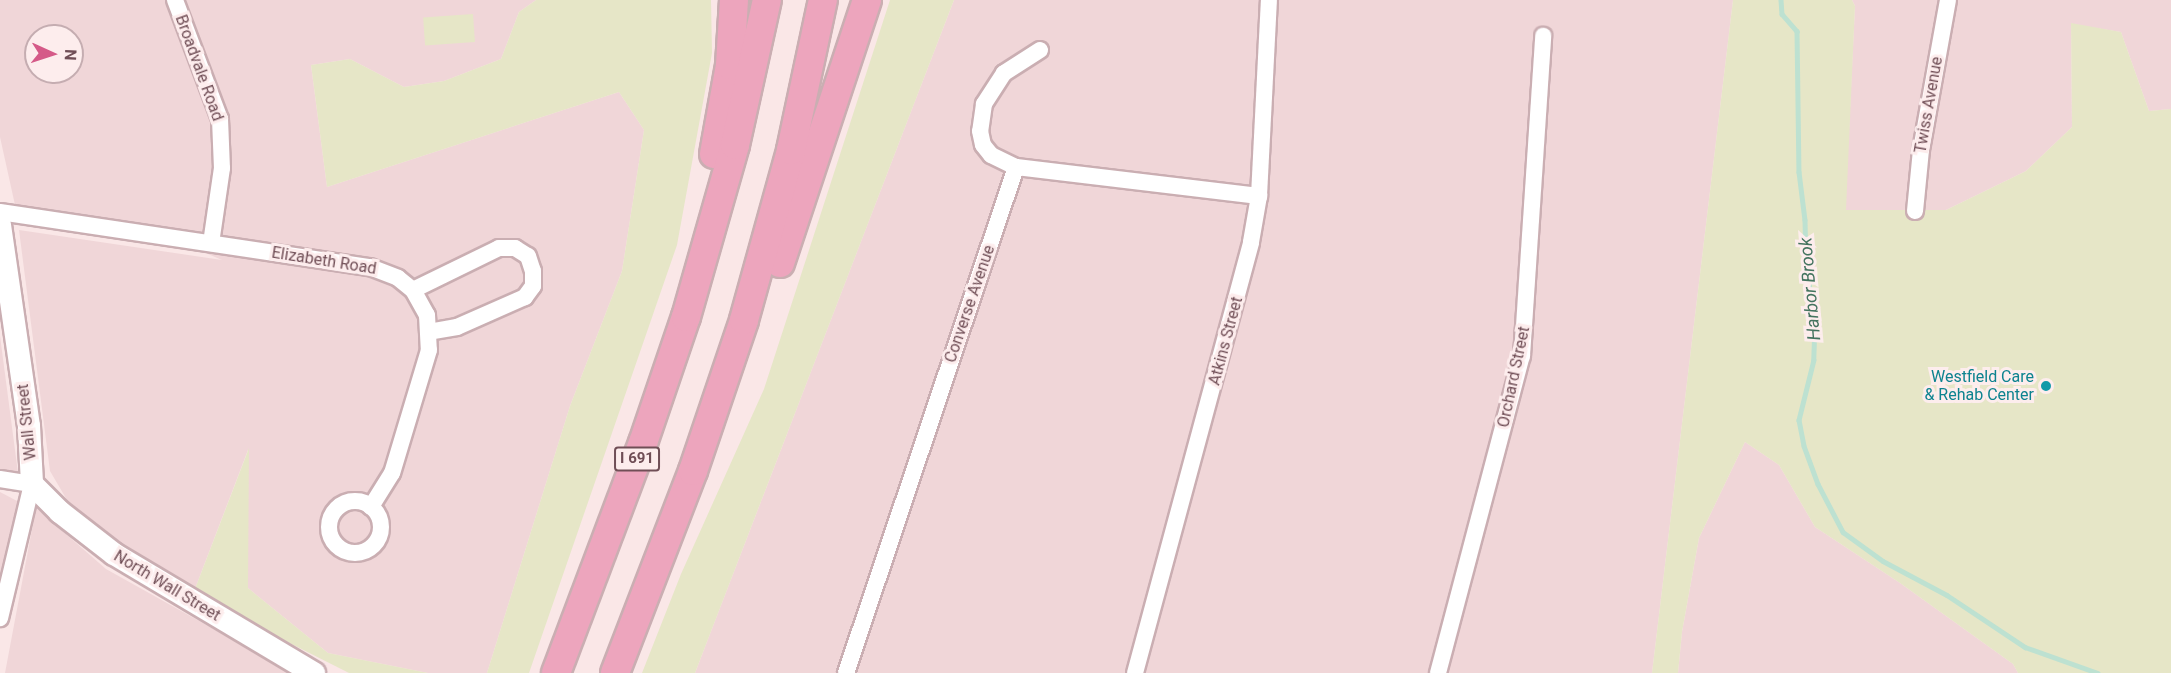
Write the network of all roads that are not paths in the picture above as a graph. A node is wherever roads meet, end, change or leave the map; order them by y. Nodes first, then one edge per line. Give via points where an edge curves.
1 (175, 0) edge
2 (734, 0) edge
3 (767, 0) edge
4 (824, 0) edge
5 (867, 0) edge
6 (1269, 0) edge
7 (1948, 0) edge
8 (1543, 36) dead end
9 (1040, 50) dead end
10 (1016, 167) junction
11 (1259, 196) junction
12 (1915, 211) dead end
13 (0, 212) edge
14 (0, 225) edge
15 (709, 242) junction
16 (211, 243) junction
17 (412, 290) junction
18 (744, 320) junction
19 (430, 332) junction
20 (0, 480) edge
21 (32, 484) junction
22 (371, 507) dead end
23 (0, 618) edge
24 (314, 673) edge
25 (556, 673) edge
26 (615, 673) edge
27 (846, 673) edge
28 (1135, 673) edge
29 (1438, 673) edge

1 - 16 street, Broadvale Road via 220,119 222,168
2 - 15 highway via 727,87 707,189
3 - 15 highway, I 691
4 - 18 highway via 791,150
5 - 18 highway via 778,267 766,292
6 - 11 street, Atkins Street
7 - 12 street, Twiss Avenue via 1921,150
8 - 29 street, Orchard Street via 1522,356
9 - 10 street via 1004,73 984,104 980,131 983,145 991,155
10 - 11 street
10 - 27 street, Converse Avenue
11 - 28 street, Atkins Street via 1242,285
13 - 16 street, Elizabeth Road
14 - 21 street, Wall Street via 29,426
15 - 25 highway, I 691 via 654,413
16 - 17 street, Elizabeth Road via 370,267 398,278
17 - 19 street, Elizabeth Road via 427,315
17 - 19 street via 499,248 515,248 528,256 533,286 525,297 457,327
18 - 26 highway via 712,419
19 - 22 street, Elizabeth Road via 429,350 392,473
20 - 21 street
21 - 23 street, Wall Street
21 - 24 street, North Wall Street via 60,512 114,554

